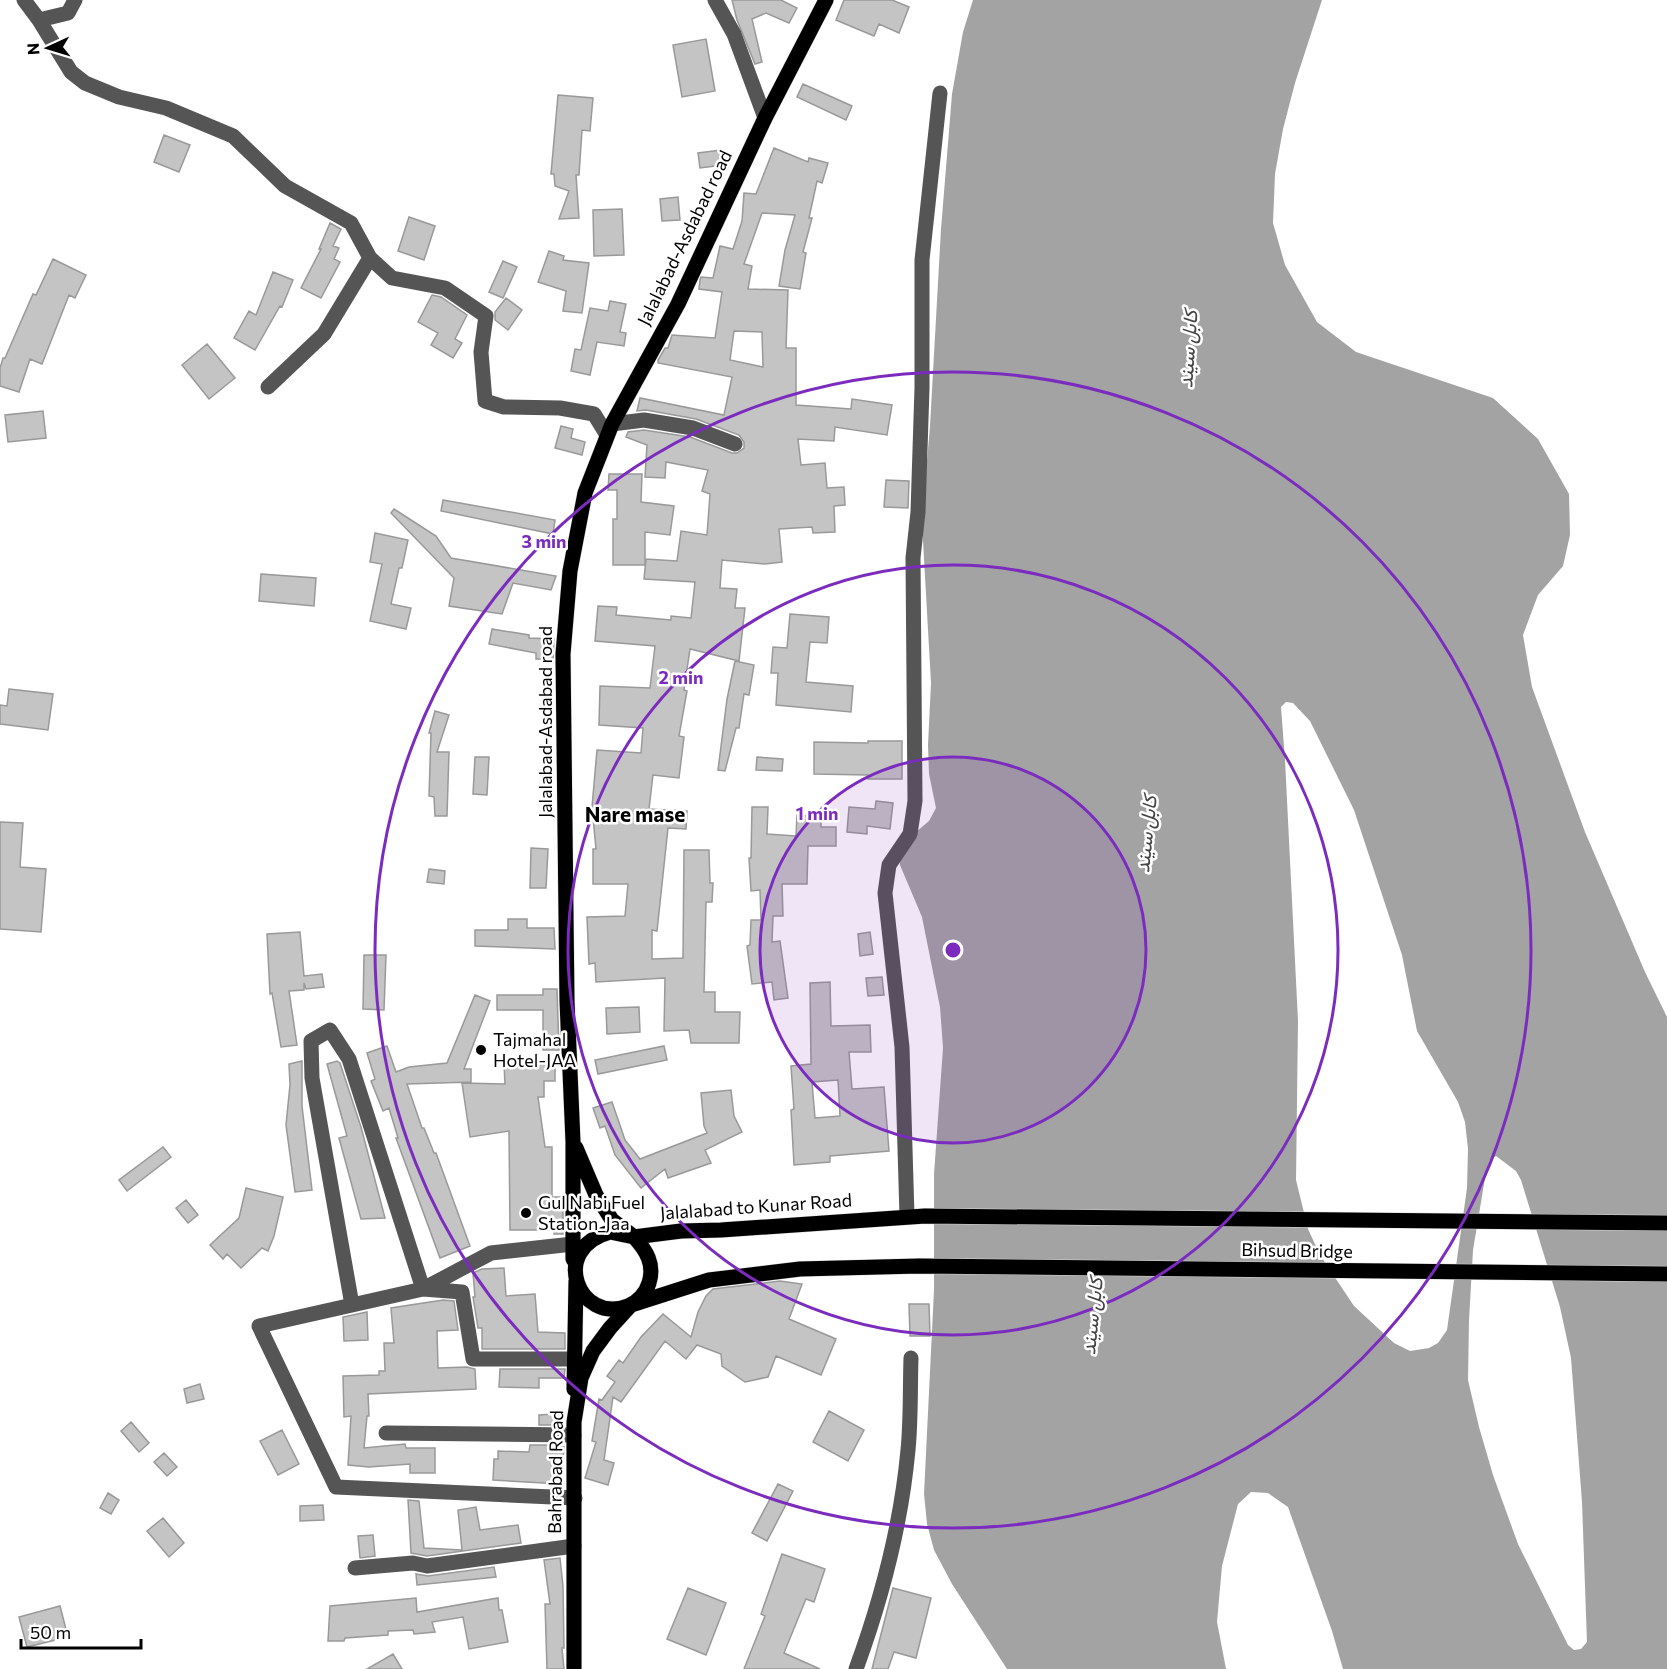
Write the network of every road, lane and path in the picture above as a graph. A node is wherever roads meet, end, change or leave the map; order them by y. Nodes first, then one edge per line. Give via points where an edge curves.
1 (24, 0) edge
2 (75, 0) edge
3 (715, 0) edge
4 (826, 0) edge
5 (39, 20) junction
6 (940, 93) dead end
7 (765, 118) junction
8 (370, 258) junction
9 (268, 387) dead end
10 (610, 429) junction
11 (735, 444) dead end
12 (573, 1142) junction
13 (907, 1216) junction
14 (1667, 1223) edge
15 (634, 1237) junction
16 (573, 1244) junction
17 (576, 1263) junction
18 (1667, 1274) edge
19 (576, 1279) junction
20 (423, 1289) junction
21 (352, 1305) junction
22 (631, 1305) junction
23 (911, 1358) dead end
24 (573, 1359) junction
25 (574, 1429) junction
26 (386, 1433) dead end
27 (575, 1498) junction
28 (574, 1546) junction
29 (355, 1568) dead end
30 (574, 1669) edge
31 (856, 1669) edge

1 - 5 street
2 - 5 street via 68,13
3 - 7 street via 734,34
4 - 7 main road, Jalalabad-Asdabad road
5 - 8 street via 71,72 85,83 119,97 166,108 233,136 285,186 351,223
6 - 13 street via 922,260 922,388 913,558 915,801 910,834 889,865 885,893 902,1047
7 - 10 main road, Jalalabad-Asdabad road via 678,304
8 - 9 street via 324,334
8 - 10 street via 392,278 445,288 486,316 481,352 486,401 504,407 560,408 594,414
10 - 11 street via 644,420 693,428
10 - 12 main road, Jalalabad-Asdabad road via 585,494 570,571 563,654 567,1001
12 - 15 main road via 596,1195 612,1220
12 - 16 main road, Jalalabad-Asdabad road
13 - 14 main road, Jalalabad to Kunar Road
13 - 15 main road, Jalalabad to Kunar Road
15 - 17 main road via 610,1232 598,1236 584,1247
15 - 22 main road via 648,1255 651,1278 640,1298
16 - 17 main road, Jalalabad-Asdabad road
16 - 20 street via 492,1253
17 - 19 main road
18 - 22 main road, Bihsud Bridge via 800,1269 709,1280
19 - 22 main road via 580,1290 597,1306 620,1309
19 - 24 main road
20 - 21 street
20 - 21 street via 349,1059 330,1030 311,1041 312,1077
20 - 24 street via 462,1292 473,1359
21 - 27 street via 259,1326 336,1487
22 - 25 main road, Bahrabad Road via 592,1351 581,1378
23 - 31 street via 908,1449 895,1540 876,1614
24 - 25 main road
25 - 26 street
25 - 27 main road, Bahrabad Road
27 - 28 main road, Bahrabad Road
28 - 29 street via 427,1566 413,1563
28 - 30 main road, Bahrabad Road

